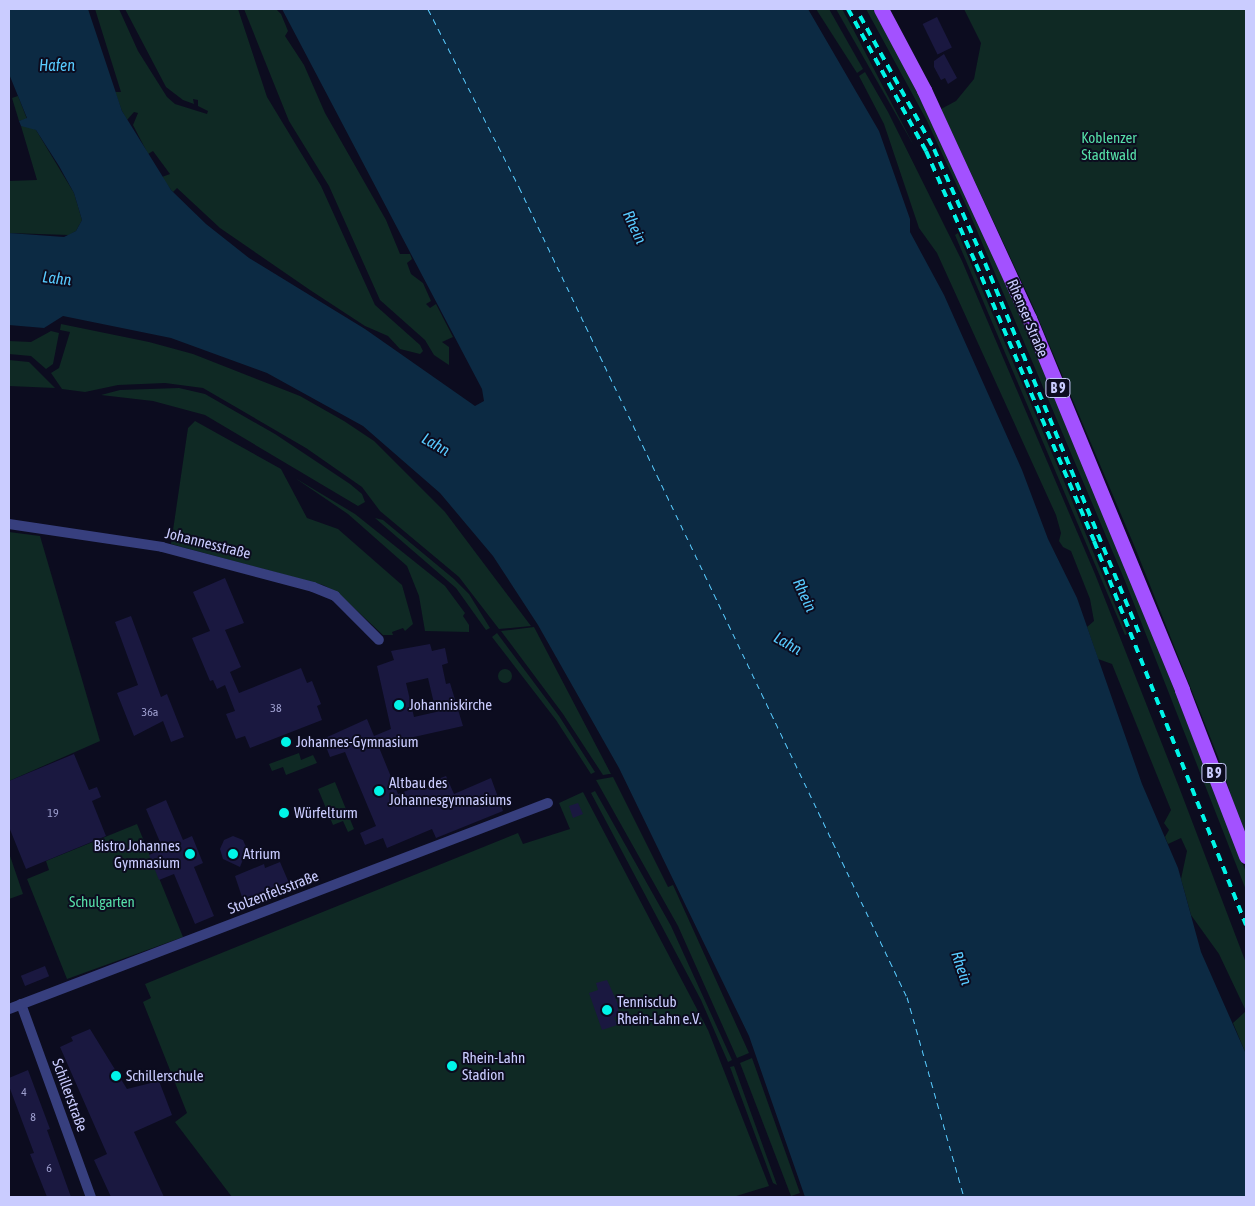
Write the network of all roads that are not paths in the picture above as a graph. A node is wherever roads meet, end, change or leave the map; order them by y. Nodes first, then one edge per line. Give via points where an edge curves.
1 (880, 9) edge
2 (9, 524) edge
3 (379, 640) dead end
4 (548, 803) dead end
5 (1246, 856) edge
6 (21, 1004) junction
7 (9, 1009) edge
8 (91, 1197) edge

1 - 5 main road, Rhenser Straße / B 9 via 924,90 1029,318 1182,690
2 - 3 street, Johannesstraße via 162,547 313,587 334,596
4 - 6 street, Stolzenfelsstraße
6 - 7 street, Stolzenfelsstraße
6 - 8 street, Schillerstraße

